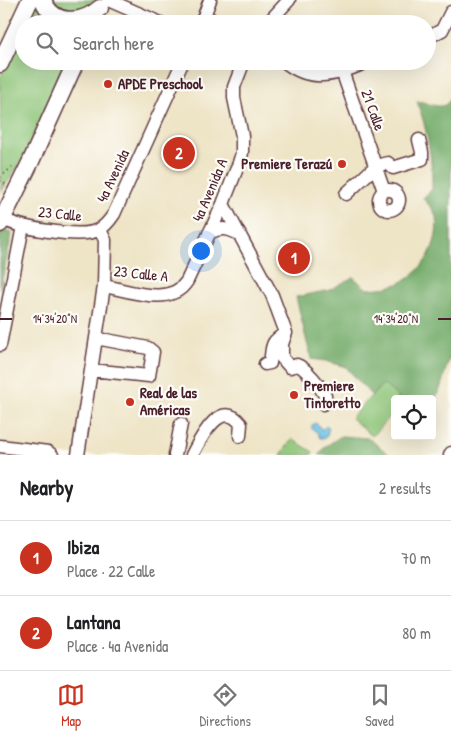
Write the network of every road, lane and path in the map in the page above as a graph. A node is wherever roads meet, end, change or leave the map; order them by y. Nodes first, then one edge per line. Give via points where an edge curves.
1 (30, 0) edge
2 (42, 0) edge
3 (210, 0) edge
4 (289, 0) edge
5 (104, 3) edge
6 (451, 12) edge
7 (20, 15) edge
8 (56, 15) edge
9 (92, 15) edge
10 (98, 15) edge
11 (138, 15) edge
12 (205, 15) edge
13 (275, 15) edge
14 (15, 23) edge
15 (436, 33) edge
16 (6, 37) edge
17 (0, 64) edge
18 (72, 70) edge
19 (179, 70) edge
20 (241, 70) edge
21 (294, 70) edge
22 (342, 71) joint
23 (419, 140) dead end
24 (376, 166) junction
25 (384, 190) dead end
26 (346, 194) dead end
27 (223, 204) junction
28 (10, 221) edge
29 (100, 230) junction
30 (210, 233) junction
31 (240, 235) junction
32 (104, 286) junction
33 (174, 294) joint
34 (286, 333) junction
35 (96, 338) junction
36 (0, 344) edge
37 (265, 364) dead end
38 (91, 370) junction
39 (324, 404) dead end
40 (181, 424) dead end
41 (240, 436) dead end
42 (0, 446) edge
43 (52, 455) edge
44 (78, 455) edge
45 (176, 455) edge
46 (192, 455) edge

1 - 7 main road
2 - 8 main road
3 - 12 street
4 - 13 street
5 - 9 main road
5 - 10 main road
5 - 11 street
6 - 15 street via 442,30
14 - 16 main road
16 - 17 main road
18 - 28 main road via 31,161
19 - 29 street, 4a Avenida via 114,214
20 - 27 street, 4a Avenida A via 234,87 234,98 242,153
21 - 22 street via 311,76
22 - 24 street, 21 Calle
23 - 24 street via 422,159 393,168 388,163
24 - 25 street, 21 Calle
24 - 26 street
27 - 30 street, 4a Avenida A
27 - 31 street
28 - 29 street, 23 Calle via 73,234
28 - 36 street
29 - 32 street via 105,240
30 - 31 street via 227,228
30 - 33 street, 4a Avenida A via 187,281
31 - 34 street via 272,295
32 - 33 street, 23 Calle A via 150,294
32 - 35 street
34 - 37 street via 275,339 271,362
34 - 39 street via 282,358 290,367 301,366 325,397
35 - 38 street
35 - 38 street via 150,349 153,357 149,376
38 - 44 street
40 - 45 street
41 - 46 street via 241,424 237,420 220,417 208,428
42 - 43 street

